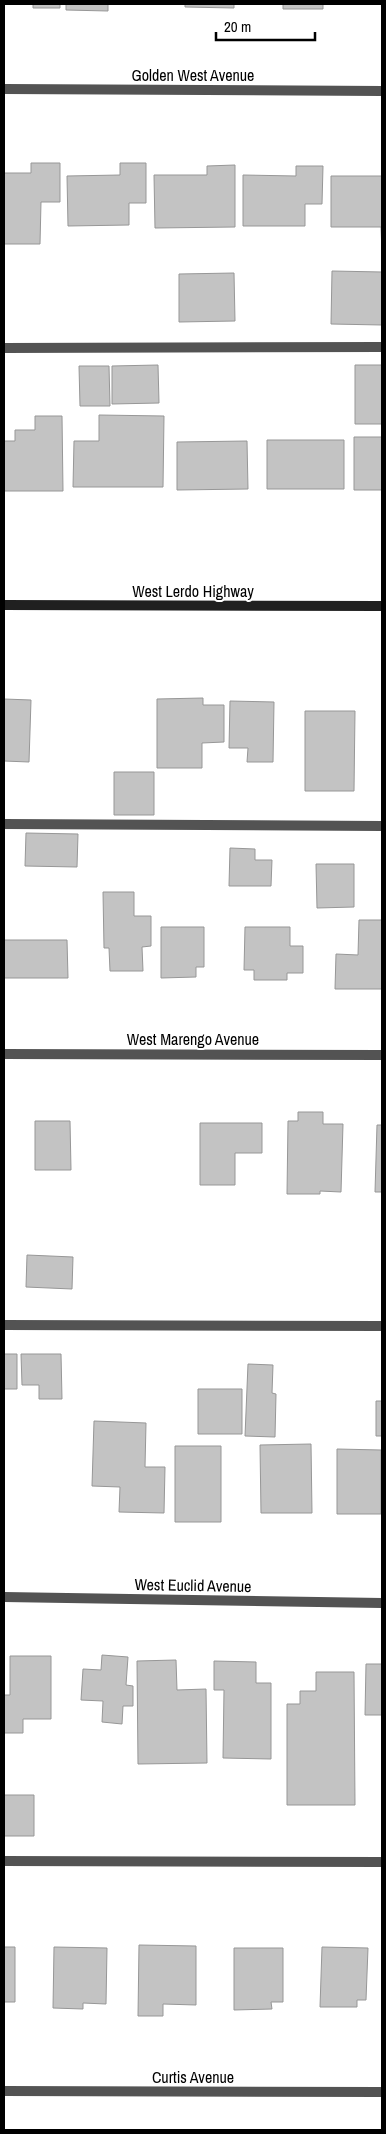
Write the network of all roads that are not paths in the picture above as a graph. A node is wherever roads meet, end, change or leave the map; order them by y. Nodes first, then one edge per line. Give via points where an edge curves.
1 (4, 89) edge
2 (382, 91) edge
3 (382, 347) edge
4 (4, 348) edge
5 (4, 605) edge
6 (382, 606) edge
7 (4, 824) edge
8 (382, 826) edge
9 (4, 1054) edge
10 (382, 1055) edge
11 (4, 1324) edge
12 (382, 1326) edge
13 (4, 1597) edge
14 (382, 1603) edge
15 (4, 1861) edge
16 (382, 1862) edge
17 (4, 2091) edge
18 (382, 2092) edge

1 - 2 street, Golden West Avenue
3 - 4 street
5 - 6 main road, West Lerdo Highway
7 - 8 street
9 - 10 street, West Marengo Avenue
11 - 12 street
13 - 14 street, West Euclid Avenue
15 - 16 street
17 - 18 street, Curtis Avenue

